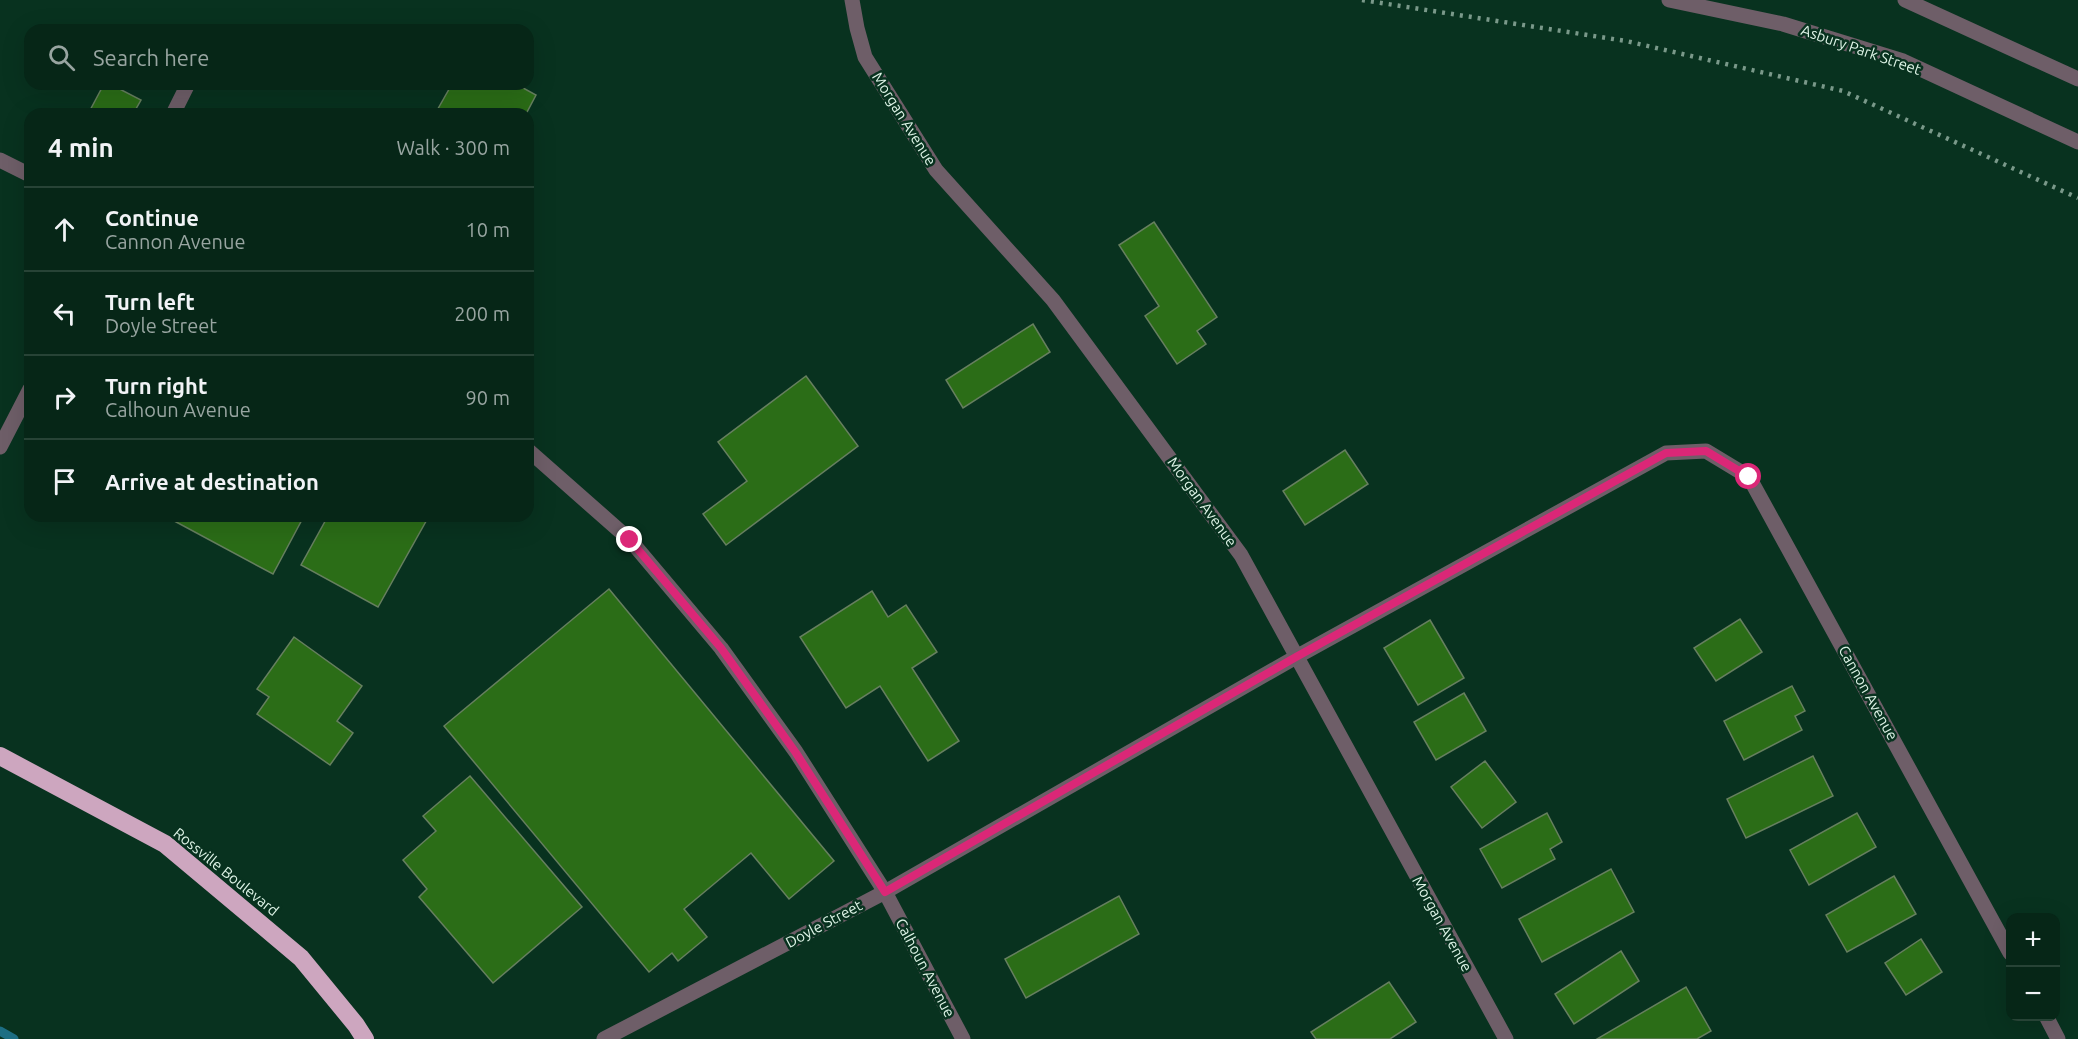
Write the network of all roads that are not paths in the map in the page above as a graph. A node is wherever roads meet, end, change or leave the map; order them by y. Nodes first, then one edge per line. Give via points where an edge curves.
1 (852, 0) edge
2 (1669, 0) edge
3 (1905, 0) edge
4 (2078, 79) edge
5 (185, 90) edge
6 (175, 108) edge
7 (2078, 142) edge
8 (0, 160) edge
9 (24, 172) edge
10 (24, 400) edge
11 (0, 447) edge
12 (1706, 451) joint
13 (534, 455) edge
14 (1296, 657) junction
15 (0, 756) edge
16 (885, 892) junction
17 (2006, 946) edge
18 (2048, 1021) edge
19 (365, 1039) edge
20 (604, 1039) edge
21 (963, 1039) edge
22 (1506, 1039) edge
23 (2058, 1039) edge

1 - 14 street, Morgan Avenue via 866,57 936,170 1053,300 1137,413 1241,555
2 - 7 street, Asbury Park Street via 1783,24 1903,61
3 - 4 street
5 - 6 street
8 - 9 street
10 - 11 street
12 - 14 street, Doyle Street via 1666,453
12 - 17 street, Cannon Avenue via 1749,477
13 - 16 street, Calhoun Avenue via 630,540 721,648 796,753
14 - 16 street, Doyle Street
14 - 22 street, Morgan Avenue
15 - 19 highway, Rossville Boulevard via 165,844 301,958
16 - 20 street, Doyle Street
16 - 21 street, Calhoun Avenue
18 - 23 street

